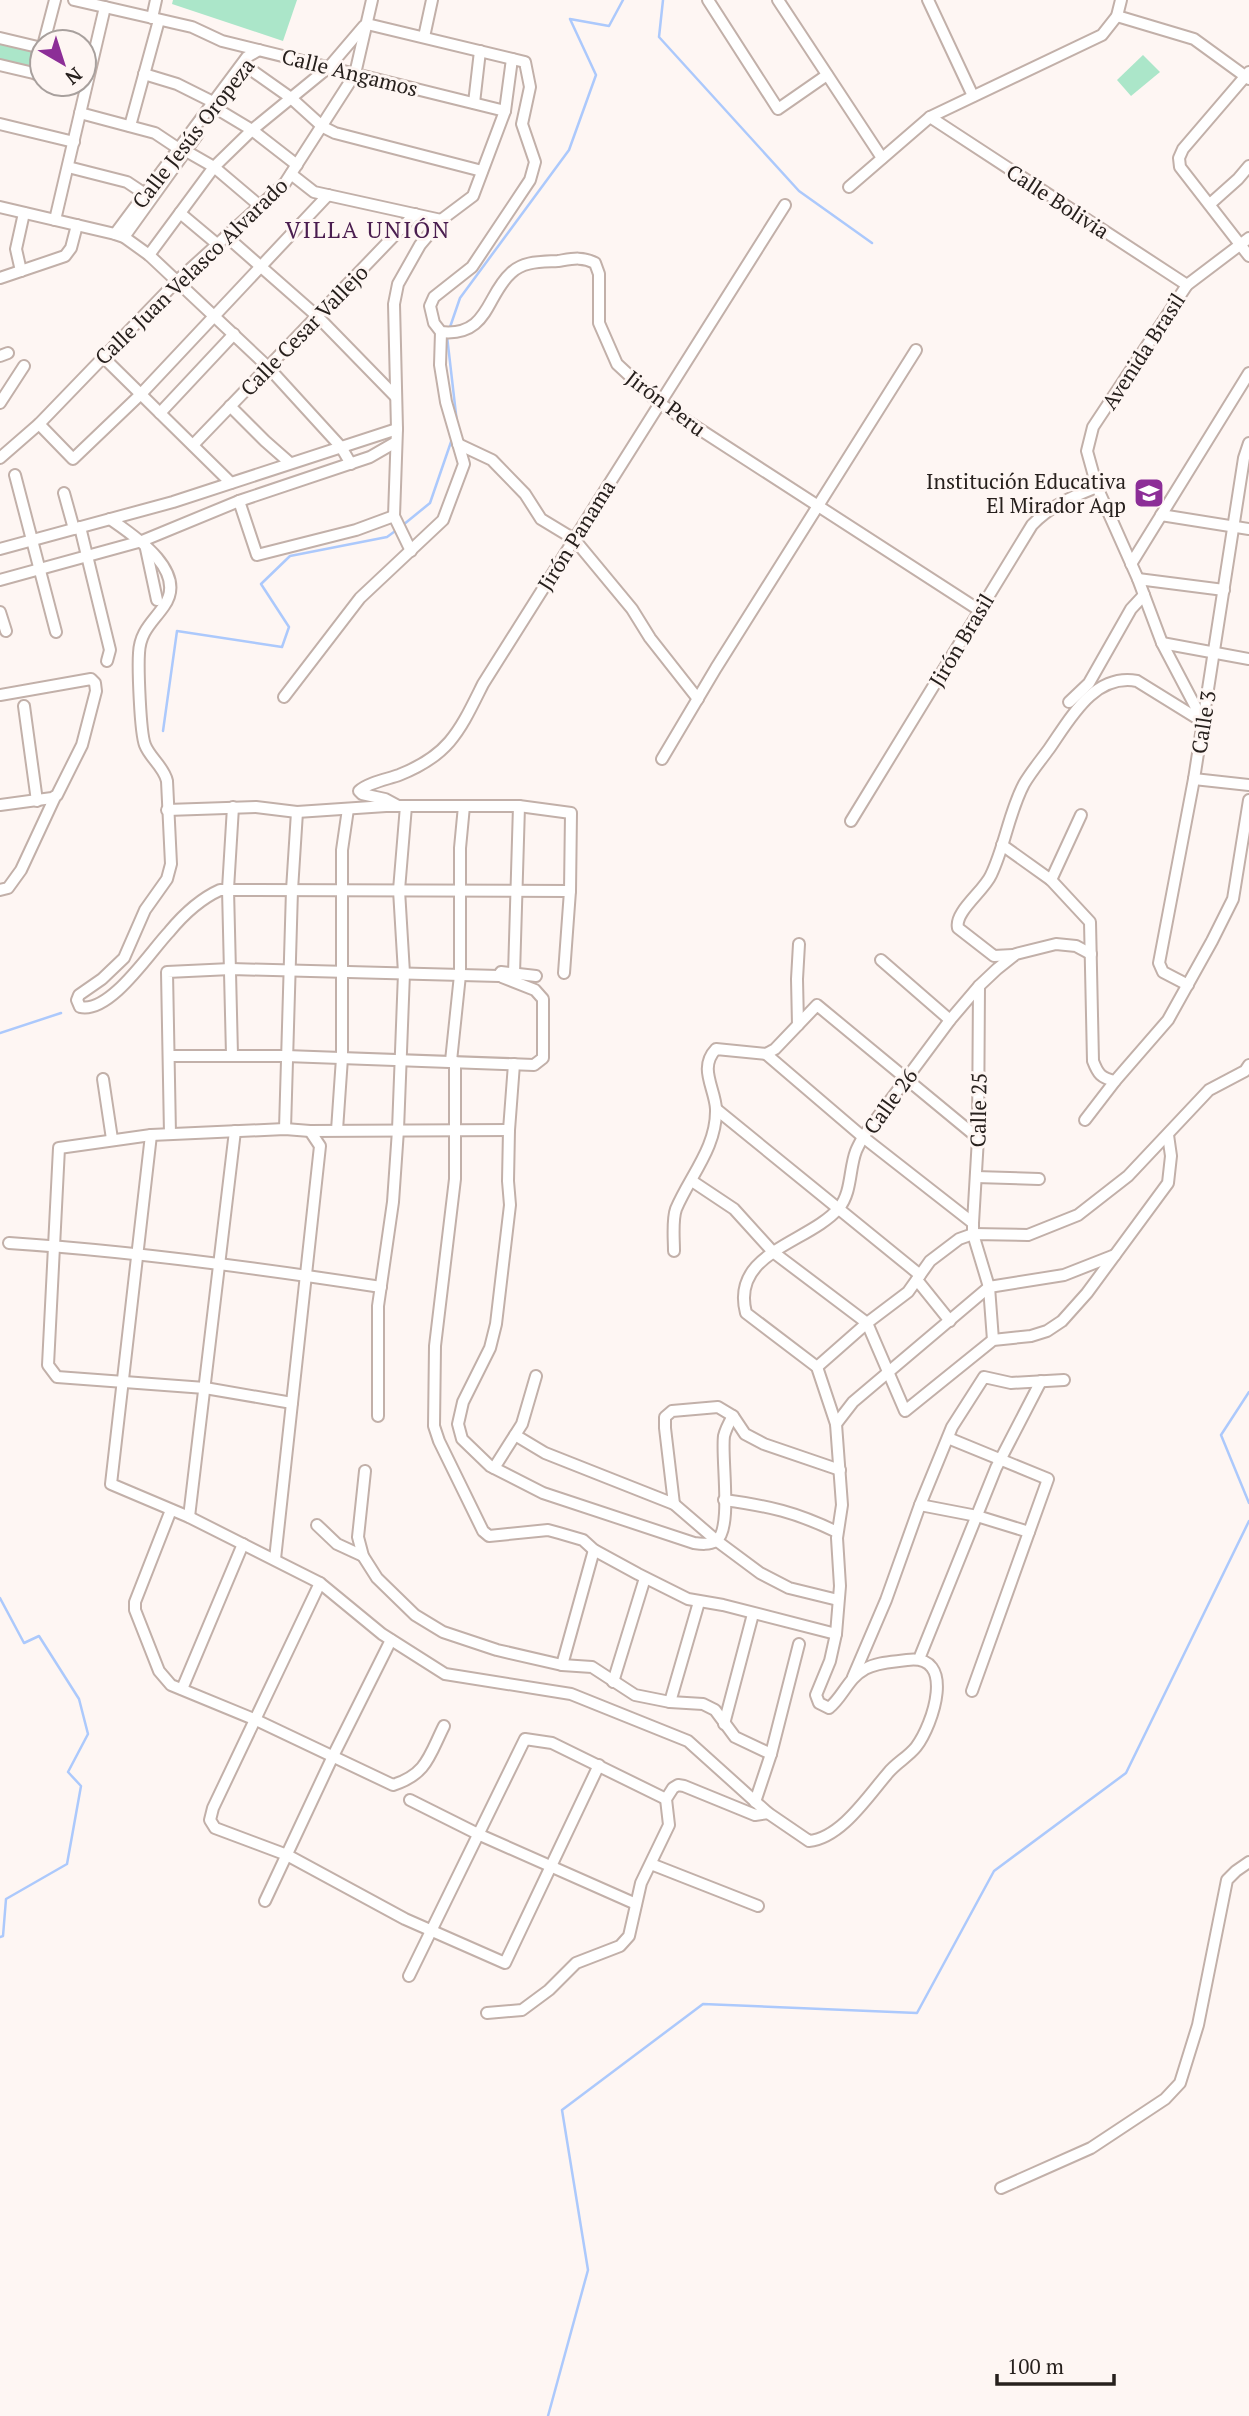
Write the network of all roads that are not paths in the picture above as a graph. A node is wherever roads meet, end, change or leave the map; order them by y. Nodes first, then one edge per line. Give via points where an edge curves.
1 (55, 0) edge
2 (74, 0) edge
3 (156, 0) edge
4 (372, 0) edge
5 (432, 0) edge
6 (708, 0) edge
7 (778, 0) edge
8 (928, 0) edge
9 (1121, 0) edge
10 (105, 7) junction
11 (1117, 16) junction
12 (156, 19) junction
13 (367, 24) junction
14 (48, 28) edge
15 (98, 32) edge
16 (424, 37) junction
17 (0, 38) edge
18 (222, 41) junction
19 (28, 45) edge
20 (259, 50) junction
21 (480, 51) junction
22 (512, 59) junction
23 (248, 62) junction
24 (0, 65) edge
25 (329, 67) junction
26 (28, 71) edge
27 (144, 74) junction
28 (355, 74) junction
29 (827, 75) junction
30 (1248, 76) edge
31 (973, 96) junction
32 (82, 98) edge
33 (292, 98) junction
34 (474, 103) junction
35 (215, 106) junction
36 (505, 111) junction
37 (80, 113) junction
38 (930, 117) junction
39 (0, 124) edge
40 (130, 126) junction
41 (323, 127) junction
42 (253, 130) junction
43 (74, 142) junction
44 (182, 150) junction
45 (882, 158) junction
46 (1249, 166) edge
47 (68, 167) junction
48 (214, 167) junction
49 (294, 170) junction
50 (482, 171) junction
51 (849, 187) dead end
52 (145, 194) junction
53 (328, 195) junction
54 (1210, 204) junction
55 (785, 205) dead end
56 (260, 206) junction
57 (0, 207) edge
58 (24, 213) junction
59 (180, 213) junction
60 (415, 214) junction
61 (441, 219) junction
62 (55, 220) junction
63 (77, 225) junction
64 (119, 236) junction
65 (221, 240) junction
66 (1245, 241) edge
67 (149, 255) junction
68 (1249, 256) edge
69 (259, 267) junction
70 (21, 271) junction
71 (0, 278) edge
72 (177, 281) junction
73 (1187, 285) junction
74 (214, 316) junction
75 (317, 316) junction
76 (441, 332) junction
77 (234, 334) junction
78 (916, 350) dead end
79 (103, 357) junction
80 (24, 366) dead end
81 (268, 367) junction
82 (1249, 373) edge
83 (141, 394) junction
84 (396, 397) junction
85 (0, 403) edge
86 (659, 403) junction
87 (230, 406) junction
88 (160, 413) junction
89 (39, 424) junction
90 (397, 429) junction
91 (396, 442) junction
92 (1249, 443) edge
93 (458, 444) junction
94 (192, 445) junction
95 (341, 447) junction
96 (0, 458) edge
97 (290, 463) junction
98 (351, 464) junction
99 (15, 475) dead end
100 (231, 483) junction
101 (1097, 486) junction
102 (64, 493) dead end
103 (239, 501) junction
104 (818, 506) junction
105 (1161, 515) junction
106 (110, 519) junction
107 (398, 523) junction
108 (1234, 526) junction
109 (77, 528) junction
110 (1249, 529) edge
111 (32, 540) junction
112 (574, 540) junction
113 (143, 542) junction
114 (0, 549) edge
115 (411, 551) junction
116 (87, 556) junction
117 (1131, 564) junction
118 (38, 570) junction
119 (1138, 579) junction
120 (0, 580) edge
121 (1224, 590) junction
122 (1144, 595) junction
123 (157, 600) dead end
124 (979, 610) junction
125 (0, 612) edge
126 (6, 631) dead end
127 (56, 632) dead end
128 (1162, 643) junction
129 (1214, 652) junction
130 (1249, 659) edge
131 (107, 661) dead end
132 (1089, 683) junction
133 (1100, 689) junction
134 (0, 695) edge
135 (284, 697) dead end
136 (698, 699) junction
137 (1069, 702) dead end
138 (24, 706) dead end
139 (1203, 721) junction
140 (662, 759) dead end
141 (1194, 779) junction
142 (1249, 785) edge
143 (55, 797) junction
144 (1249, 800) edge
145 (37, 801) junction
146 (0, 805) edge
147 (402, 806) junction
148 (464, 806) junction
149 (519, 806) junction
150 (233, 807) junction
151 (348, 809) junction
152 (167, 810) junction
153 (297, 812) junction
154 (1081, 815) dead end
155 (851, 821) dead end
156 (1002, 845) junction
157 (1051, 880) junction
158 (0, 890) edge
159 (228, 890) junction
160 (292, 890) junction
161 (343, 890) junction
162 (399, 890) junction
163 (460, 890) junction
164 (517, 890) junction
165 (570, 891) junction
166 (799, 944) dead end
167 (1016, 954) junction
168 (1091, 954) junction
169 (881, 960) dead end
170 (231, 970) junction
171 (289, 971) junction
172 (343, 972) junction
173 (404, 973) junction
174 (564, 973) dead end
175 (514, 974) junction
176 (460, 975) junction
177 (499, 975) junction
178 (536, 976) dead end
179 (1188, 985) junction
180 (979, 986) junction
181 (950, 1020) junction
182 (798, 1025) junction
183 (766, 1054) junction
184 (232, 1055) junction
185 (170, 1056) junction
186 (286, 1056) junction
187 (342, 1058) junction
188 (399, 1060) junction
189 (453, 1061) junction
190 (514, 1064) junction
191 (1249, 1065) edge
192 (907, 1078) junction
193 (103, 1079) dead end
194 (1115, 1080) junction
195 (716, 1109) junction
196 (1085, 1120) dead end
197 (285, 1129) junction
198 (454, 1129) junction
199 (310, 1130) junction
200 (337, 1130) junction
201 (398, 1130) junction
202 (509, 1130) junction
203 (235, 1131) junction
204 (170, 1134) junction
205 (152, 1135) junction
206 (1168, 1135) junction
207 (863, 1137) junction
208 (978, 1138) junction
209 (112, 1139) junction
210 (976, 1177) junction
211 (1039, 1179) dead end
212 (692, 1181) junction
213 (839, 1208) junction
214 (973, 1229) junction
215 (9, 1243) dead end
216 (53, 1246) junction
217 (674, 1251) dead end
218 (773, 1252) junction
219 (1116, 1255) junction
220 (137, 1256) junction
221 (219, 1265) junction
222 (306, 1275) junction
223 (918, 1277) junction
224 (381, 1287) junction
225 (989, 1287) junction
226 (950, 1321) junction
227 (867, 1323) junction
228 (993, 1340) junction
229 (817, 1367) junction
230 (890, 1371) junction
231 (536, 1376) dead end
232 (1064, 1380) dead end
233 (1041, 1381) junction
234 (123, 1382) junction
235 (205, 1388) junction
236 (292, 1403) junction
237 (378, 1416) dead end
238 (733, 1416) junction
239 (836, 1424) junction
240 (515, 1435) junction
241 (948, 1438) junction
242 (1001, 1460) junction
243 (495, 1468) junction
244 (840, 1470) junction
245 (365, 1471) dead end
246 (724, 1500) junction
247 (674, 1504) junction
248 (920, 1505) junction
249 (172, 1510) junction
250 (977, 1516) junction
251 (189, 1517) junction
252 (317, 1525) dead end
253 (837, 1532) junction
254 (1029, 1532) junction
255 (716, 1541) junction
256 (243, 1544) junction
257 (594, 1550) junction
258 (363, 1556) junction
259 (275, 1559) junction
260 (645, 1578) junction
261 (320, 1583) junction
262 (838, 1600) junction
263 (699, 1602) junction
264 (753, 1614) junction
265 (836, 1634) junction
266 (391, 1640) junction
267 (799, 1644) dead end
268 (919, 1659) junction
269 (562, 1665) junction
270 (852, 1679) junction
271 (613, 1682) junction
272 (182, 1689) junction
273 (972, 1691) dead end
274 (670, 1702) junction
275 (256, 1720) junction
276 (724, 1724) junction
277 (444, 1726) dead end
278 (771, 1754) junction
279 (333, 1756) junction
280 (599, 1765) junction
281 (666, 1799) junction
282 (410, 1800) dead end
283 (755, 1802) junction
284 (768, 1813) junction
285 (480, 1835) junction
286 (287, 1855) junction
287 (1249, 1862) edge
288 (651, 1864) junction
289 (551, 1867) junction
290 (265, 1901) dead end
291 (636, 1904) junction
292 (758, 1906) dead end
293 (431, 1930) junction
294 (410, 1976) dead end
295 (487, 2013) dead end
296 (1001, 2188) dead end

1 - 14 street
2 - 10 street, Calle Angamos
3 - 12 street
4 - 13 street, Calle Juan Velasco Alvarado
5 - 16 street
6 - 29 street via 778,108
7 - 29 street
8 - 31 street
9 - 11 street
10 - 12 street, Calle Angamos
10 - 15 street
11 - 30 street via 1194,39
11 - 31 street via 1102,35
12 - 18 street, Calle Angamos via 192,27
12 - 27 street
13 - 16 street
13 - 25 street
13 - 28 street, Calle Juan Velasco Alvarado
16 - 21 street
17 - 19 street
18 - 20 street, Calle Angamos
18 - 23 street
20 - 23 street, Calle Jesús Oropeza
20 - 25 street, Calle Angamos
21 - 22 street
21 - 34 street
22 - 36 street
22 - 76 street via 525,62 530,87 522,124 534,162 530,180 472,267 434,297 430,306
23 - 33 street
23 - 35 street, Calle Jesús Oropeza
24 - 26 street
25 - 28 street, Calle Angamos
25 - 33 street
27 - 35 street via 177,84
27 - 40 street
28 - 34 street, Calle Angamos
28 - 41 street, Calle Juan Velasco Alvarado
29 - 45 street
30 - 54 street via 1179,158 1180,167
31 - 38 street
32 - 37 street
33 - 41 street
33 - 42 street
34 - 36 street, Calle Angamos
35 - 42 street
35 - 44 street, Calle Jesús Oropeza
36 - 50 street
37 - 40 street
37 - 43 street
38 - 45 street
38 - 73 street, Calle Bolivia
39 - 43 street
40 - 44 street via 155,133
41 - 49 street, Calle Juan Velasco Alvarado
41 - 50 street via 348,138
42 - 48 street
42 - 49 street
43 - 47 street
44 - 48 street
44 - 52 street, Calle Jesús Oropeza
44 - 64 street, Calle Jesús Oropeza
45 - 51 street
46 - 54 street
47 - 52 street via 127,182
47 - 62 street
48 - 56 street
48 - 59 street
49 - 53 street via 314,192
49 - 56 street, Calle Juan Velasco Alvarado
50 - 61 street via 473,197
52 - 64 street, Calle Jesús Oropeza
53 - 60 street
53 - 69 street
54 - 66 street
55 - 86 street, Jirón Panama
56 - 65 street, Calle Juan Velasco Alvarado
57 - 58 street
58 - 62 street
58 - 70 street via 16,249
59 - 65 street
59 - 67 street
60 - 61 street
60 - 75 street, Calle Cesar Vallejo
61 - 84 street via 398,284 394,304
62 - 63 street
63 - 64 street
63 - 70 street via 65,256
64 - 67 street
65 - 69 street
65 - 72 street, Calle Juan Velasco Alvarado
66 - 68 street
66 - 73 street, Avenida Brasil
67 - 72 street
69 - 74 street
69 - 75 street
70 - 71 street
72 - 74 street
72 - 79 street, Calle Juan Velasco Alvarado
73 - 101 street, Avenida Brasil via 1093,427 1087,451
74 - 77 street
74 - 83 street
75 - 81 street, Calle Cesar Vallejo
75 - 84 street
76 - 86 street, Jirón Peru via 455,334 473,324 487,311 502,283 526,264 585,258 595,263 599,274 599,323 617,365
76 - 93 street via 442,377
77 - 81 street
77 - 88 street
78 - 104 street
79 - 83 street
79 - 89 street, Calle Juan Velasco Alvarado
80 - 85 street
81 - 87 street, Calle Cesar Vallejo
81 - 95 street
82 - 105 street
83 - 88 street
83 - 89 street via 74,459
84 - 90 street
86 - 104 street, Jirón Peru
86 - 112 street, Jirón Panama
87 - 94 street, Calle Cesar Vallejo
87 - 97 street
88 - 94 street
89 - 96 street, Calle Juan Velasco Alvarado
90 - 91 street
90 - 95 street
91 - 98 street
91 - 107 street
92 - 108 street, Calle 3
93 - 112 street via 492,460 525,494 541,519
93 - 115 street via 464,464 443,520
94 - 100 street
95 - 97 street
95 - 98 street
97 - 100 street
98 - 103 street
99 - 111 street
100 - 106 street
101 - 117 street
101 - 124 street, Jirón Brasil via 1062,501 1032,525
102 - 109 street
103 - 107 street via 257,555
103 - 113 street
104 - 124 street, Jirón Peru
104 - 136 street
105 - 108 street
105 - 117 street
106 - 109 street
106 - 113 street
107 - 115 street
108 - 110 street
108 - 121 street, Calle 3
109 - 111 street
109 - 116 street
111 - 114 street
111 - 118 street
112 - 136 street
112 - 147 street, Jirón Panama via 453,738 439,754 411,770 359,791
113 - 116 street
113 - 123 street
113 - 152 street via 157,555 170,590 165,606 145,630 139,654 143,736 165,774
115 - 135 street via 360,598
116 - 118 street
116 - 131 street via 110,650
117 - 119 street
118 - 120 street
118 - 127 street
119 - 121 street
119 - 122 street
121 - 129 street, Calle 3
122 - 128 street
122 - 132 street via 1131,609
124 - 155 street, Jirón Brasil
125 - 126 street
128 - 129 street
128 - 139 street
129 - 130 street
129 - 139 street, Calle 3
132 - 133 street
132 - 137 street
133 - 139 street via 1115,680 1137,681
133 - 156 street via 1074,712 1024,784
134 - 143 street via 91,679 94,683 82,745
136 - 140 street
138 - 145 street
139 - 141 street, Calle 3
141 - 142 street
141 - 179 street, Calle 3 via 1159,966
143 - 145 street
143 - 158 street via 21,870 8,888
144 - 179 street via 1233,899
145 - 146 street
147 - 148 street
147 - 151 street
147 - 162 street
148 - 149 street
148 - 163 street
149 - 164 street
149 - 165 street via 571,813
150 - 152 street
150 - 153 street
150 - 159 street
151 - 153 street
151 - 161 street
152 - 159 street via 171,864 167,879 145,910 124,958 79,995 78,1004 88,1008 104,1003 187,913 211,894
153 - 160 street
154 - 157 street
156 - 157 street
156 - 167 street via 991,876 957,922 958,928 994,956
157 - 168 street via 1090,922
159 - 160 street
159 - 170 street
160 - 161 street
160 - 171 street
161 - 162 street
161 - 172 street
162 - 163 street
162 - 173 street
163 - 164 street
163 - 176 street
164 - 165 street
164 - 175 street
165 - 174 street
166 - 182 street
167 - 168 street, Calle 26 via 1056,944 1076,946
167 - 180 street, Calle 26
168 - 194 street via 1093,1061 1098,1074
169 - 181 street
170 - 171 street
170 - 184 street
170 - 185 street via 167,972
171 - 172 street
171 - 186 street
172 - 173 street
172 - 187 street
173 - 176 street
173 - 188 street
175 - 177 street
175 - 178 street
176 - 177 street
176 - 189 street
177 - 190 street via 535,990 543,999 543,1058 534,1065
179 - 194 street via 1168,1020
180 - 181 street, Calle 26
180 - 208 street, Calle 25
181 - 192 street, Calle 26
182 - 183 street
182 - 192 street via 817,1005
183 - 195 street via 716,1049 711,1054 706,1074
183 - 207 street
184 - 185 street
184 - 186 street
185 - 204 street
186 - 187 street
186 - 197 street
187 - 188 street
187 - 200 street
188 - 189 street
188 - 201 street
189 - 190 street
189 - 198 street
190 - 202 street
191 - 206 street via 1209,1090
192 - 207 street, Calle 26
192 - 208 street
193 - 209 street
194 - 196 street
195 - 212 street via 712,1136
195 - 213 street
197 - 199 street
197 - 203 street
198 - 201 street
198 - 202 street
198 - 257 street via 455,1180 435,1346 439,1441 482,1531 489,1536 548,1530 583,1540
199 - 200 street
199 - 222 street via 320,1146
200 - 201 street
201 - 224 street
202 - 243 street via 510,1205 496,1324 458,1424 462,1439
203 - 204 street
203 - 221 street
204 - 205 street
205 - 209 street
205 - 220 street
206 - 214 street via 1128,1176 1078,1215 1028,1235
206 - 219 street via 1168,1183
207 - 213 street, Calle 26
207 - 214 street
208 - 210 street, Calle 25
209 - 216 street via 59,1148
210 - 211 street
210 - 214 street, Calle 25
212 - 217 street via 675,1211
212 - 218 street via 734,1209
213 - 218 street
213 - 223 street
214 - 223 street via 930,1261
214 - 225 street
215 - 216 street
216 - 220 street
216 - 234 street via 47,1365 57,1377
218 - 227 street
218 - 229 street via 751,1271 746,1312
219 - 225 street via 1064,1275
219 - 228 street via 1062,1321 1039,1334
220 - 221 street
220 - 234 street
221 - 222 street
221 - 235 street
222 - 224 street
222 - 236 street
223 - 226 street
223 - 227 street via 908,1292
224 - 237 street
225 - 226 street
225 - 228 street
226 - 230 street
227 - 229 street
227 - 230 street
228 - 230 street via 905,1411
229 - 239 street
230 - 239 street via 853,1402
231 - 240 street
232 - 233 street
233 - 241 street via 1011,1383 984,1377
233 - 242 street
234 - 235 street
234 - 249 street via 111,1484
235 - 236 street
235 - 251 street
236 - 259 street
238 - 244 street via 745,1434 764,1444
238 - 246 street via 724,1439
238 - 247 street via 718,1407 671,1411 665,1417
239 - 244 street
240 - 243 street
240 - 247 street via 545,1453
241 - 242 street
241 - 248 street
242 - 250 street
242 - 254 street via 1048,1479
243 - 255 street via 542,1493 694,1543
244 - 253 street via 842,1505
245 - 258 street via 358,1537
246 - 253 street via 803,1516
246 - 255 street via 724,1530
247 - 255 street
248 - 250 street
248 - 270 street
249 - 251 street
249 - 272 street via 135,1610 159,1671
250 - 254 street
250 - 268 street
251 - 256 street
252 - 258 street via 337,1544
253 - 262 street
254 - 273 street
255 - 262 street via 789,1588
256 - 259 street
256 - 272 street
257 - 260 street
257 - 269 street
258 - 269 street via 377,1578 415,1615 443,1632
259 - 261 street
260 - 263 street
260 - 271 street
261 - 266 street
261 - 275 street
262 - 265 street
263 - 264 street
263 - 274 street
264 - 265 street
264 - 276 street
265 - 270 street via 816,1695 819,1703 829,1708
266 - 279 street
266 - 283 street via 445,1674 571,1694 688,1741
267 - 278 street
268 - 270 street via 874,1665
268 - 284 street via 931,1665 937,1678 927,1728 866,1802 819,1840 808,1842
269 - 271 street via 592,1667
271 - 274 street via 635,1695
272 - 275 street
274 - 276 street via 703,1704 715,1710
275 - 279 street
275 - 286 street via 211,1820 215,1828
276 - 278 street via 744,1743
277 - 279 street via 424,1767 393,1785
278 - 283 street
279 - 286 street
280 - 281 street
280 - 285 street via 552,1743 525,1739
280 - 289 street
281 - 284 street via 678,1785 755,1815
281 - 288 street via 669,1825
282 - 285 street
283 - 284 street
285 - 289 street
285 - 293 street
286 - 290 street
286 - 293 street
287 - 296 street via 1227,1880 1198,2025 1180,2083 1165,2099 1091,2148
288 - 291 street
288 - 292 street
289 - 291 street
289 - 293 street via 505,1963
291 - 295 street via 629,1936 620,1946 576,1963 522,2010
293 - 294 street

